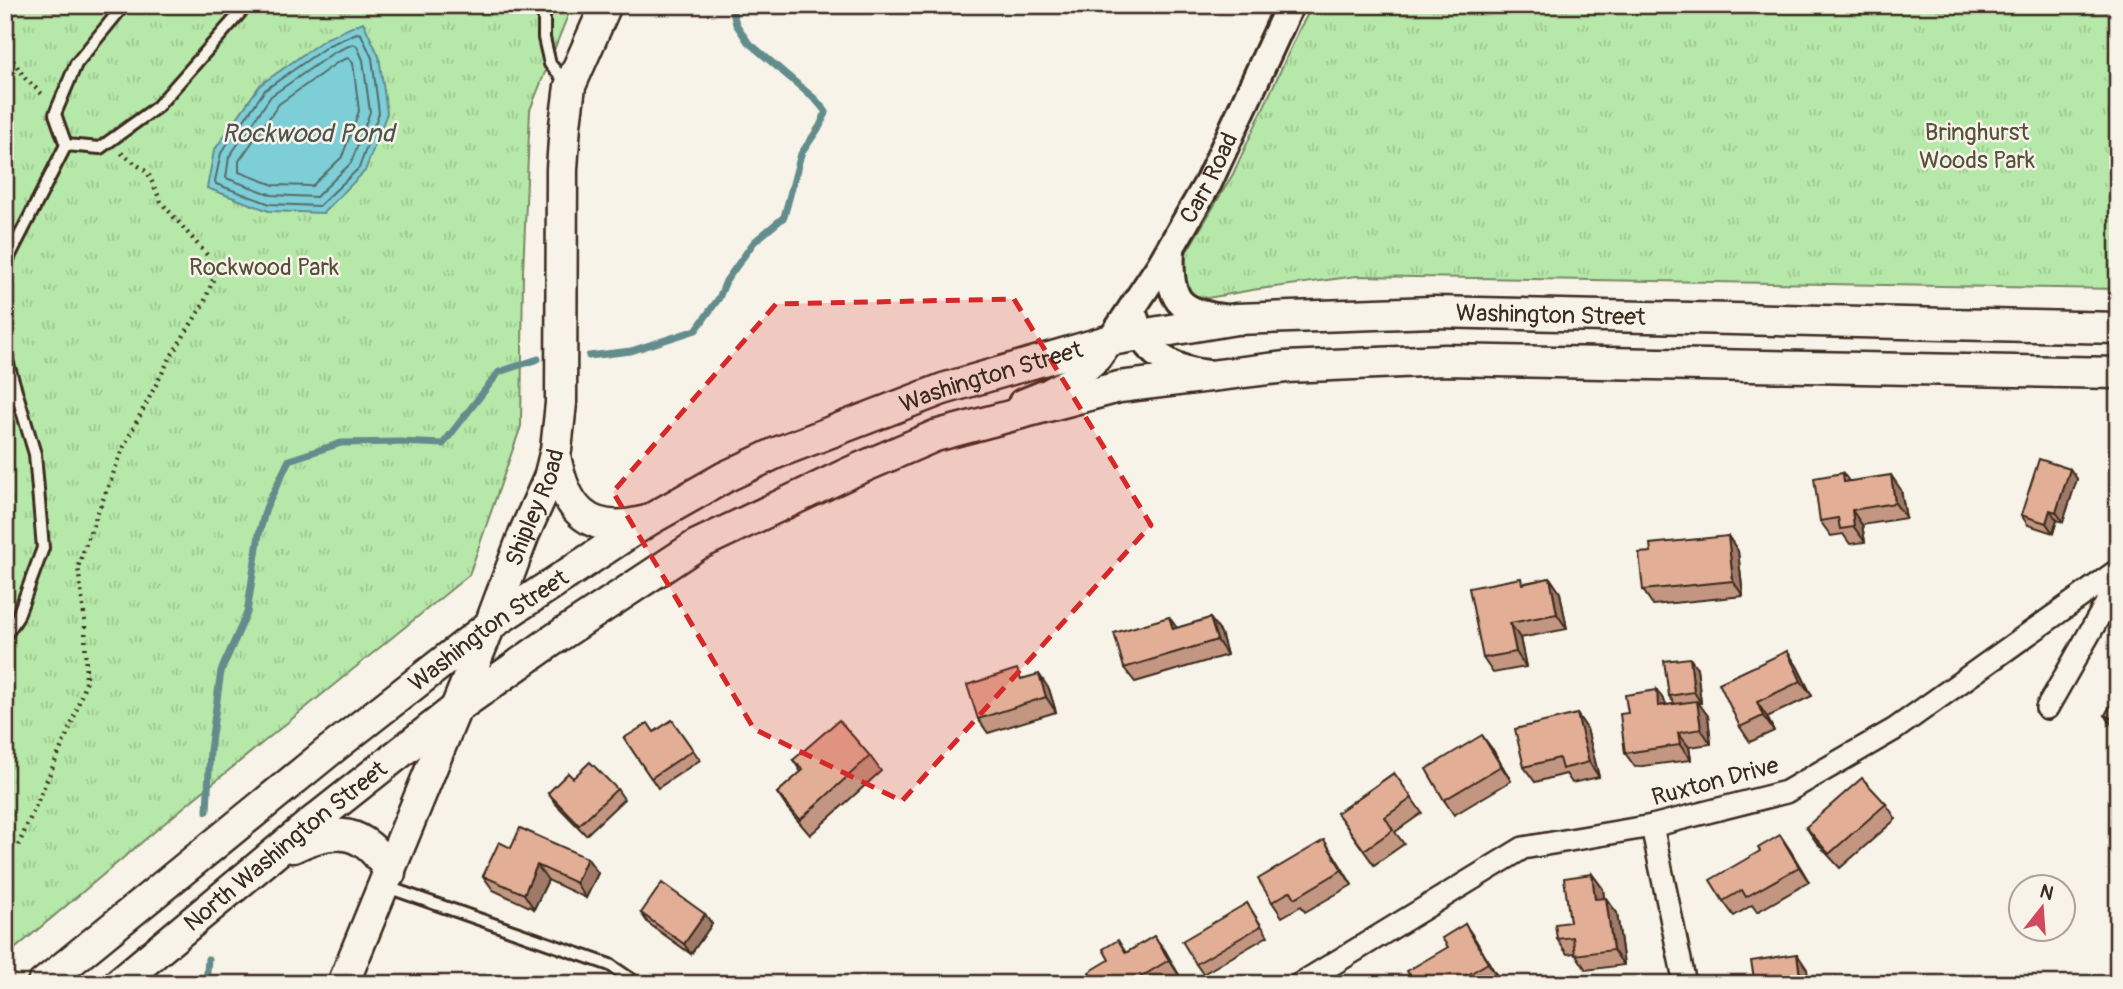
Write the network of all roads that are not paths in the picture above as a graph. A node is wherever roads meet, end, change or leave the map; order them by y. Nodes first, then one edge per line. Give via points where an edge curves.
1 (124, 5) edge
2 (247, 5) edge
3 (544, 5) edge
4 (606, 5) edge
5 (1290, 5) edge
6 (570, 86) junction
7 (66, 145) junction
8 (1171, 248) junction
9 (5, 265) edge
10 (1135, 304) junction
11 (1236, 319) junction
12 (2118, 328) edge
13 (1140, 335) junction
14 (1111, 340) junction
15 (5, 354) edge
16 (2118, 373) edge
17 (1214, 375) junction
18 (935, 436) junction
19 (555, 456) junction
20 (649, 520) junction
21 (2118, 570) edge
22 (2118, 583) edge
23 (490, 625) junction
24 (5, 636) edge
25 (2047, 708) dead end
26 (454, 710) junction
27 (1652, 826) junction
28 (259, 866) junction
29 (387, 879) junction
30 (43, 984) edge
31 (118, 984) edge
32 (343, 984) edge
33 (638, 984) edge
34 (1300, 984) edge
35 (1685, 984) edge

1 - 7 lane via 76,64 55,114
2 - 7 lane via 157,107 100,148
3 - 6 lane via 550,64
4 - 6 main road, Shipley Road
5 - 8 street, Carr Road via 1208,183
6 - 19 main road, Shipley Road via 562,170 561,403
7 - 9 lane
8 - 10 street, Carr Road
8 - 11 street via 1171,285 1180,303 1215,317
10 - 13 street
10 - 14 street, Carr Road
11 - 12 main road, Washington Street via 1433,312
11 - 13 main road, Washington Street
13 - 14 main road, Washington Street
13 - 17 street via 1164,361 1182,370
14 - 18 street, Carr Road via 1097,359 1049,392
14 - 20 main road, Washington Street via 943,389 872,415 725,477
15 - 24 lane via 35,454 43,548 17,618
16 - 17 main road, Washington Street via 1445,360
17 - 18 main road, Washington Street via 1119,387
18 - 26 main road, Washington Street via 698,545
19 - 20 main road via 561,484 585,517 610,526
19 - 23 main road, Shipley Road
20 - 23 main road, Washington Street
21 - 27 street, Ruxton Drive via 1895,729 1786,792
22 - 25 street
23 - 26 main road, Shipley Road
23 - 30 main road, Washington Street
26 - 28 main road, North Washington Street
26 - 29 main road, Shipley Road
27 - 34 street, Ruxton Drive via 1523,848
27 - 35 street
28 - 29 main road via 312,837 336,833 370,848 382,860
28 - 31 main road, North Washington Street
29 - 32 main road, Shipley Road
29 - 33 lane via 610,965

